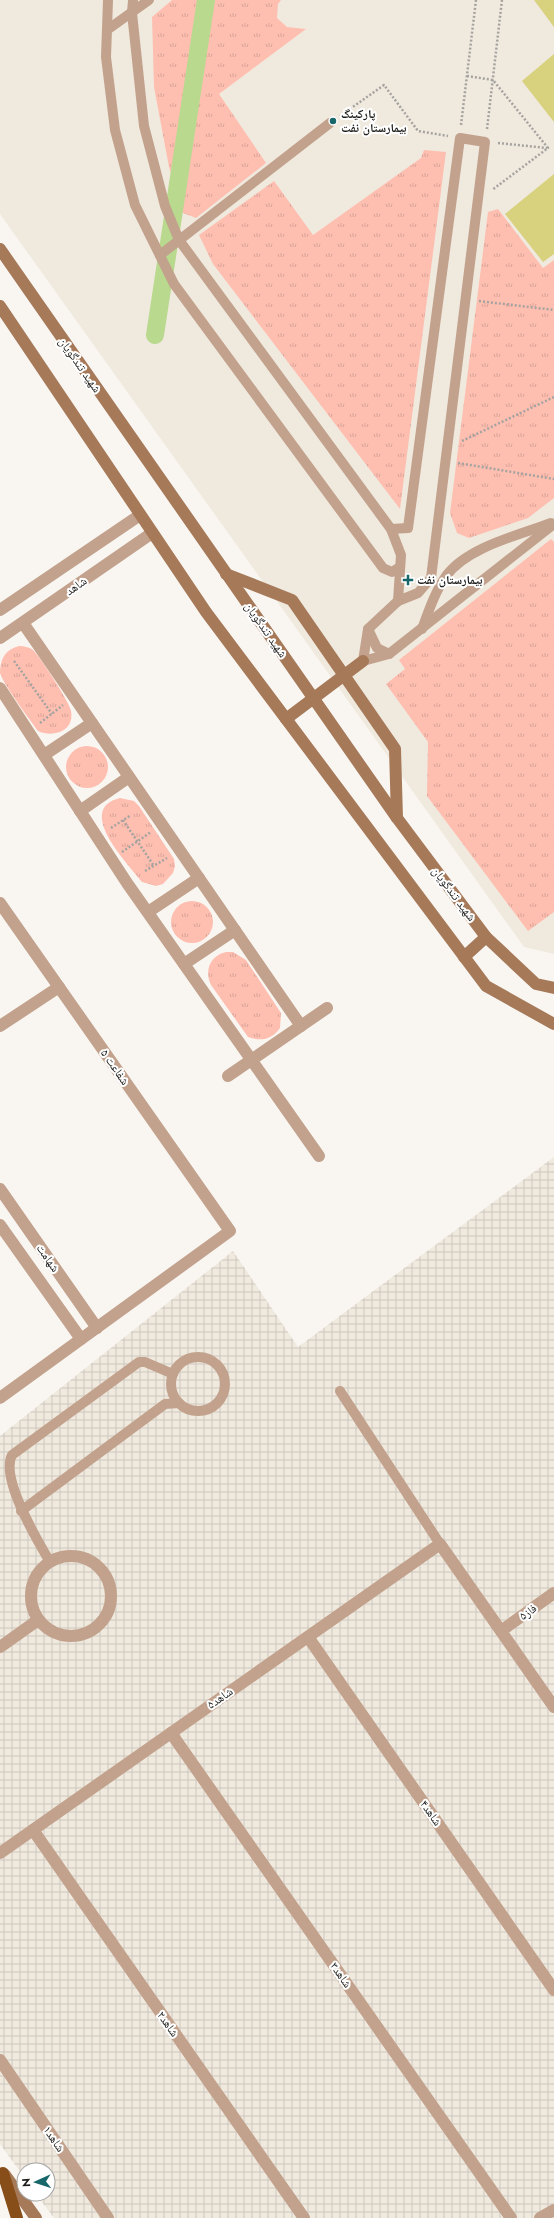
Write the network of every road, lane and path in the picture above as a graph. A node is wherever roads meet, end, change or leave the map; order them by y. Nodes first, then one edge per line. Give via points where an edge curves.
1 (108, 0) edge
2 (133, 0) edge
3 (149, 0) edge
4 (476, 0) edge
5 (502, 0) edge
6 (132, 13) junction
7 (107, 30) junction
8 (467, 76) junction
9 (493, 80) junction
10 (330, 123) joint
11 (460, 138) junction
12 (485, 142) junction
13 (548, 148) junction
14 (478, 201) junction
15 (179, 240) junction
16 (0, 249) edge
17 (160, 255) junction
18 (465, 299) junction
19 (0, 306) edge
20 (554, 310) edge
21 (553, 398) edge
22 (447, 448) junction
23 (445, 462) junction
24 (554, 479) edge
25 (140, 515) junction
26 (554, 523) edge
27 (391, 529) junction
28 (152, 533) junction
29 (400, 567) junction
30 (226, 574) junction
31 (398, 601) junction
32 (0, 610) edge
33 (23, 623) junction
34 (368, 629) junction
35 (422, 629) junction
36 (0, 638) edge
37 (389, 654) junction
38 (363, 660) junction
39 (14, 661) dead end
40 (345, 676) junction
41 (0, 688) edge
42 (74, 697) junction
43 (313, 698) junction
44 (52, 714) junction
45 (286, 719) junction
46 (92, 723) junction
47 (28, 732) junction
48 (44, 756) junction
49 (129, 777) junction
50 (80, 811) junction
51 (131, 815) dead end
52 (397, 818) junction
53 (123, 820) junction
54 (162, 825) junction
55 (111, 828) dead end
56 (137, 842) junction
57 (168, 857) dead end
58 (112, 859) junction
59 (154, 866) junction
60 (145, 871) dead end
61 (199, 878) junction
62 (0, 903) edge
63 (148, 912) junction
64 (235, 930) junction
65 (486, 937) junction
66 (464, 957) junction
67 (184, 964) junction
68 (59, 987) junction
69 (554, 988) edge
70 (327, 1008) dead end
71 (554, 1024) edge
72 (0, 1026) edge
73 (301, 1026) junction
74 (251, 1060) junction
75 (228, 1076) dead end
76 (319, 1156) dead end
77 (0, 1189) edge
78 (0, 1225) edge
79 (97, 1328) junction
80 (81, 1339) junction
81 (173, 1374) junction
82 (340, 1391) dead end
83 (0, 1398) edge
84 (179, 1403) junction
85 (21, 1511) junction
86 (440, 1544) junction
87 (50, 1562) junction
88 (554, 1593) edge
89 (38, 1620) junction
90 (501, 1631) junction
91 (308, 1637) junction
92 (0, 1647) edge
93 (554, 1707) edge
94 (171, 1733) junction
95 (33, 1830) junction
96 (0, 1853) edge
97 (554, 1990) edge
98 (0, 2060) edge
99 (2, 2171) edge
100 (554, 2210) edge
101 (17, 2218) edge
102 (36, 2218) edge
103 (108, 2218) edge
104 (304, 2218) edge
105 (511, 2218) edge
106 (540, 2218) edge

1 - 7 lane
2 - 6 lane
3 - 6 lane
4 - 8 path
5 - 9 path
6 - 7 lane
6 - 15 lane via 144,126 165,206
7 - 17 lane via 106,56 115,130 135,205
8 - 9 path
8 - 11 path
9 - 12 path
9 - 13 path
10 - 11 path via 384,85 418,131
10 - 15 lane
11 - 12 lane
11 - 27 lane via 408,528
12 - 13 path
12 - 14 lane
13 - 14 path
14 - 18 lane
15 - 17 lane
15 - 27 lane
16 - 30 main road, شهید تندگویان
17 - 29 lane via 174,284 383,568 392,572
18 - 20 path
18 - 22 lane
19 - 25 main road
21 - 22 path
22 - 23 lane
23 - 24 path
23 - 31 lane via 431,578 418,593
25 - 28 main road
25 - 32 street, شاهد
26 - 35 lane
26 - 35 lane via 476,550 447,575 433,597
27 - 29 lane via 401,555
28 - 33 street, شاهد
28 - 45 main road via 206,612
29 - 31 lane
30 - 40 main road via 292,600
30 - 43 main road, شهید تندگویان
31 - 34 lane
33 - 36 street, شاهد
33 - 42 street
34 - 37 lane via 377,648
34 - 38 lane
35 - 37 lane
37 - 38 lane
38 - 40 main road
39 - 44 path
40 - 43 main road
40 - 52 main road via 396,749
41 - 47 street
42 - 44 path
42 - 46 street
43 - 45 main road
43 - 52 main road, شهید تندگویان
44 - 47 path
45 - 66 main road
46 - 48 street
46 - 49 street
47 - 48 street
48 - 50 street
49 - 50 street
49 - 54 street
50 - 58 street
51 - 53 path
52 - 65 main road, شهید تندگویان
53 - 55 path
53 - 56 path
54 - 56 path
54 - 61 street
56 - 58 path
56 - 59 path
57 - 59 path
58 - 63 street
59 - 60 path
61 - 63 street
61 - 64 street
62 - 68 street, شفاعت ۵
63 - 67 street
64 - 67 street
64 - 73 street
65 - 66 main road
65 - 69 main road, شهید تندگویان via 536,984
66 - 71 main road via 486,986
67 - 74 street
68 - 72 street
68 - 79 street, شفاعت ۵ via 230,1231
70 - 73 street
73 - 74 street
74 - 75 street
74 - 76 street
77 - 79 street, شهامت
78 - 80 street, شهامت
79 - 80 street
80 - 83 street
81 - 84 lane via 171,1389
81 - 84 lane via 182,1361 197,1356 212,1359 223,1370 226,1386 220,1400 208,1410 192,1411
81 - 85 lane via 139,1362 12,1455 7,1468
82 - 86 lane
84 - 85 lane via 165,1404
85 - 87 lane
86 - 90 street
86 - 91 street, شاهد۵
87 - 89 street via 35,1579 31,1602
87 - 89 street via 72,1556 93,1562 108,1580 111,1602 102,1623 82,1636 60,1636
88 - 90 street, فاز۵
89 - 92 street
90 - 93 street
91 - 94 street, شاهد۵
91 - 97 street, شاهد۴
94 - 95 street, شاهد۵
94 - 105 street, شاهد۳
95 - 96 street, شاهد۵
95 - 104 street, شاهد۲
98 - 103 street, شاهد۱
99 - 101 highway
99 - 102 main road
100 - 106 street

